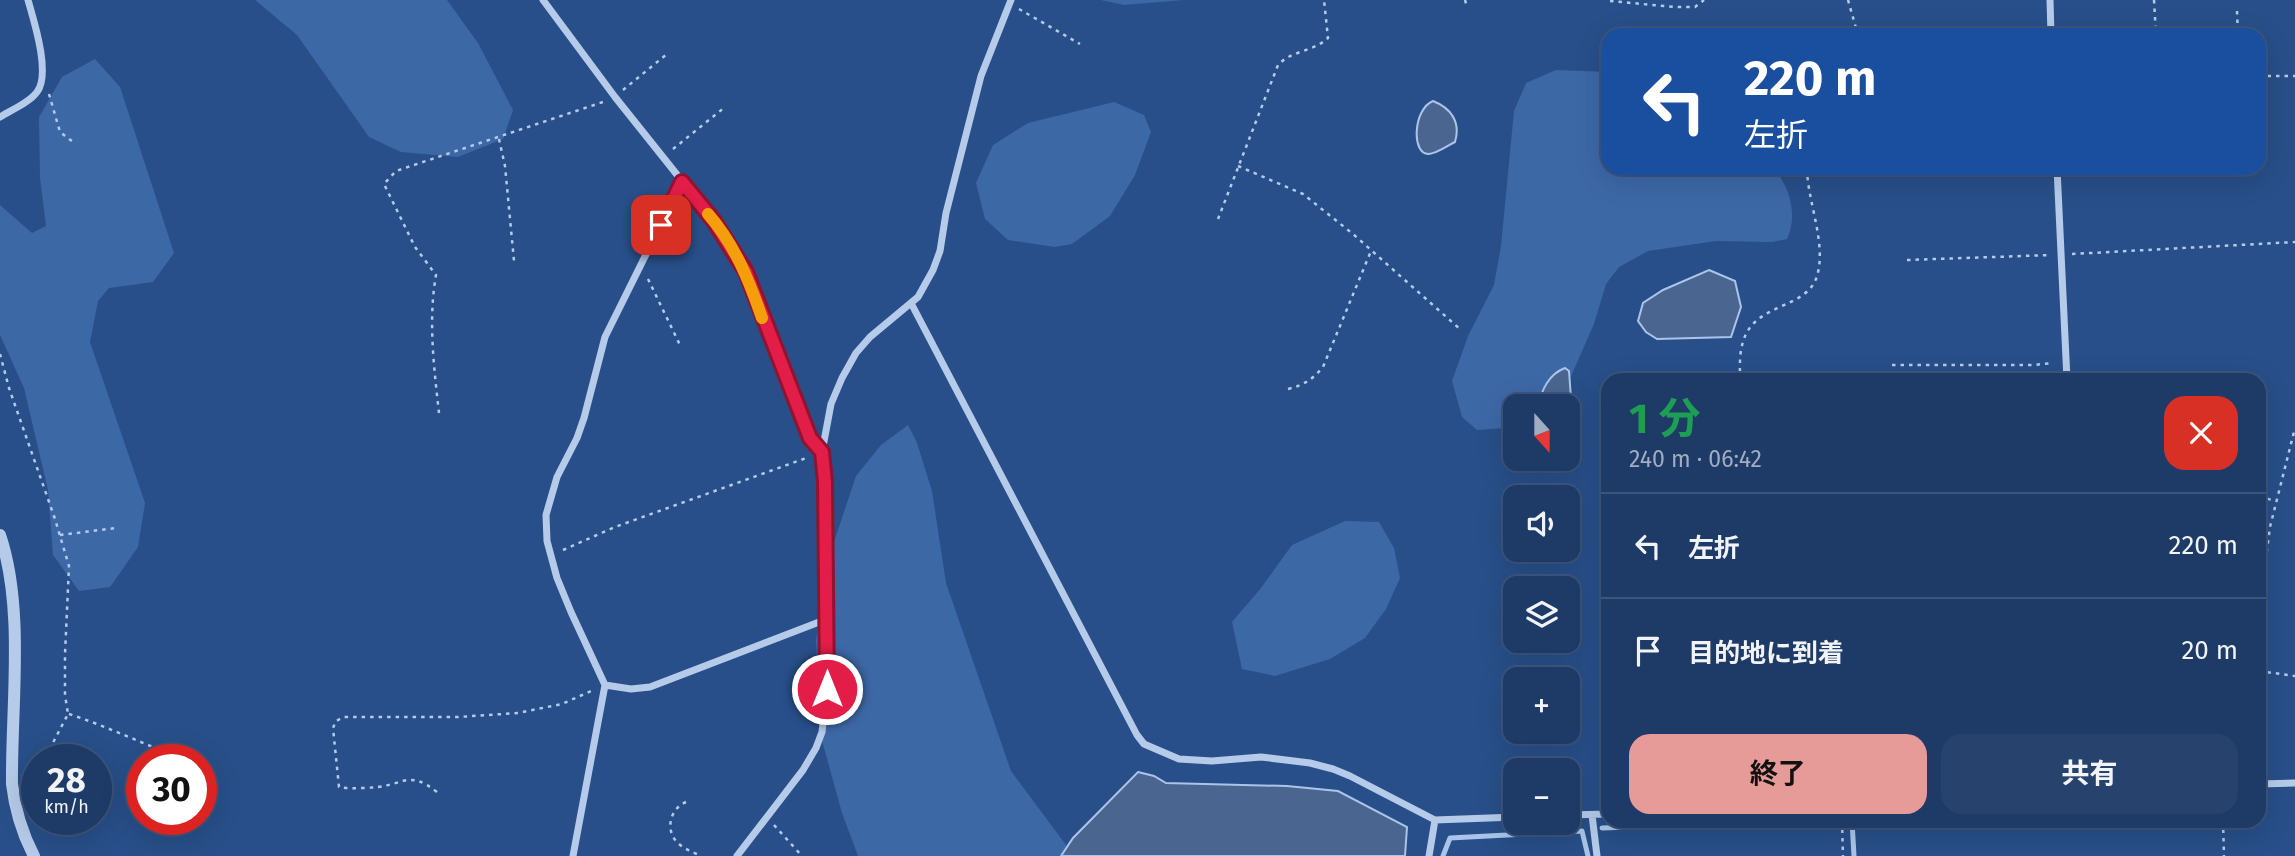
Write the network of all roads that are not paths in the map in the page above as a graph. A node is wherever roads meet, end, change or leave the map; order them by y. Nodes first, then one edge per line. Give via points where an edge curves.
1 (29, 0) edge
2 (543, 0) edge
3 (2050, 0) edge
4 (1010, 2) edge
5 (2051, 28) edge
6 (0, 117) edge
7 (2057, 175) edge
8 (682, 182) junction
9 (911, 303) junction
10 (2067, 373) edge
11 (822, 452) junction
12 (0, 535) edge
13 (827, 619) junction
14 (605, 685) junction
15 (2295, 783) edge
16 (2266, 784) edge
17 (1601, 814) edge
18 (1592, 815) junction
19 (1580, 816) edge
20 (1503, 817) edge
21 (1435, 820) junction
22 (34, 856) edge
23 (573, 856) edge
24 (737, 856) edge
25 (1429, 856) edge
26 (1597, 856) edge

1 - 6 street via 43,66 40,86 33,96
2 - 8 street
3 - 5 street
4 - 9 street via 978,88 940,251 927,284
7 - 10 street
8 - 11 street via 746,272 810,438
8 - 14 street via 605,337 584,418 556,477 546,515 550,554
9 - 11 street via 856,353 831,404
9 - 21 street via 1144,744 1179,759 1261,757 1310,763 1350,776
11 - 13 street
12 - 22 street via 9,570 13,621 12,784 21,828
13 - 14 street via 650,687
13 - 24 street via 827,689 816,748
14 - 23 street
15 - 16 street
17 - 18 street
18 - 19 street
18 - 26 street
20 - 21 street
21 - 25 street

